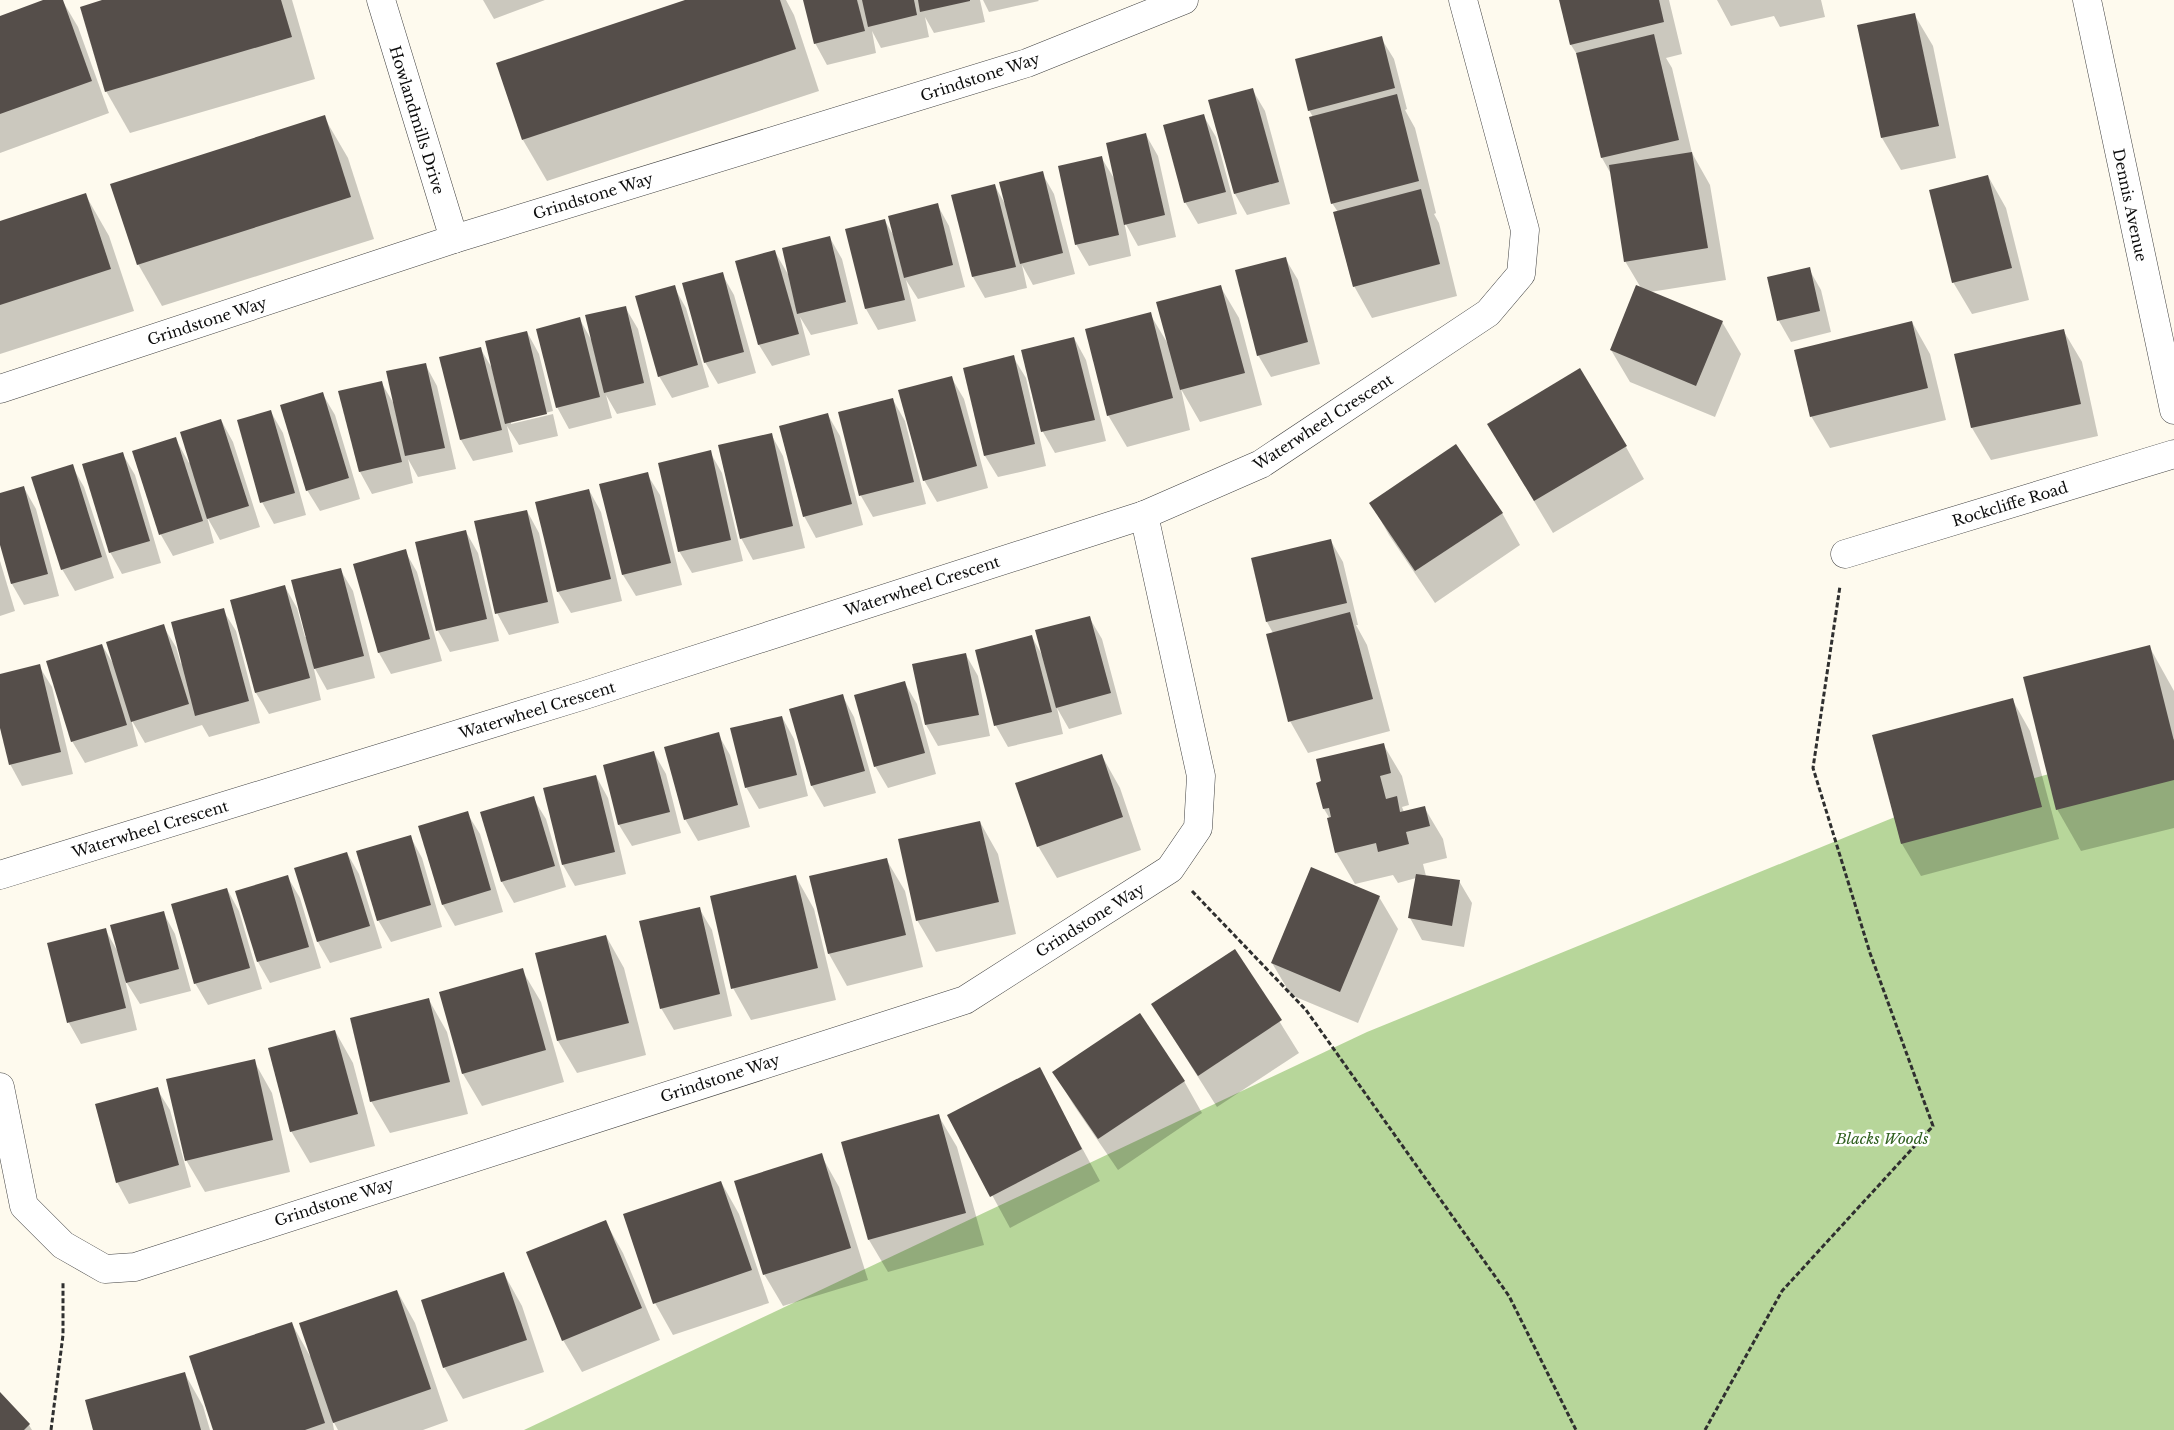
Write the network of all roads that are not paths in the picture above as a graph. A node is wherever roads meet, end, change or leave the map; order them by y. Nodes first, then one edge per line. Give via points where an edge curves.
1 (381, 0) edge
2 (1184, 0) edge
3 (1463, 0) edge
4 (2087, 0) edge
5 (454, 239) junction
6 (0, 389) edge
7 (2174, 410) edge
8 (2174, 454) edge
9 (1144, 515) junction
10 (1845, 554) road end
11 (0, 875) edge
12 (0, 1087) edge

1 - 5 street, Howlandmills Drive
2 - 5 street, Grindstone Way via 1027,63
3 - 9 street, Waterwheel Crescent via 1525,230 1521,274 1488,313 1261,464
4 - 7 street, Dennis Avenue
5 - 6 street, Grindstone Way
8 - 10 street, Rockcliffe Road
9 - 11 street, Waterwheel Crescent via 585,695
9 - 12 street, Grindstone Way via 1201,776 1198,828 1170,869 965,1000 135,1266 105,1268 62,1246 24,1206

